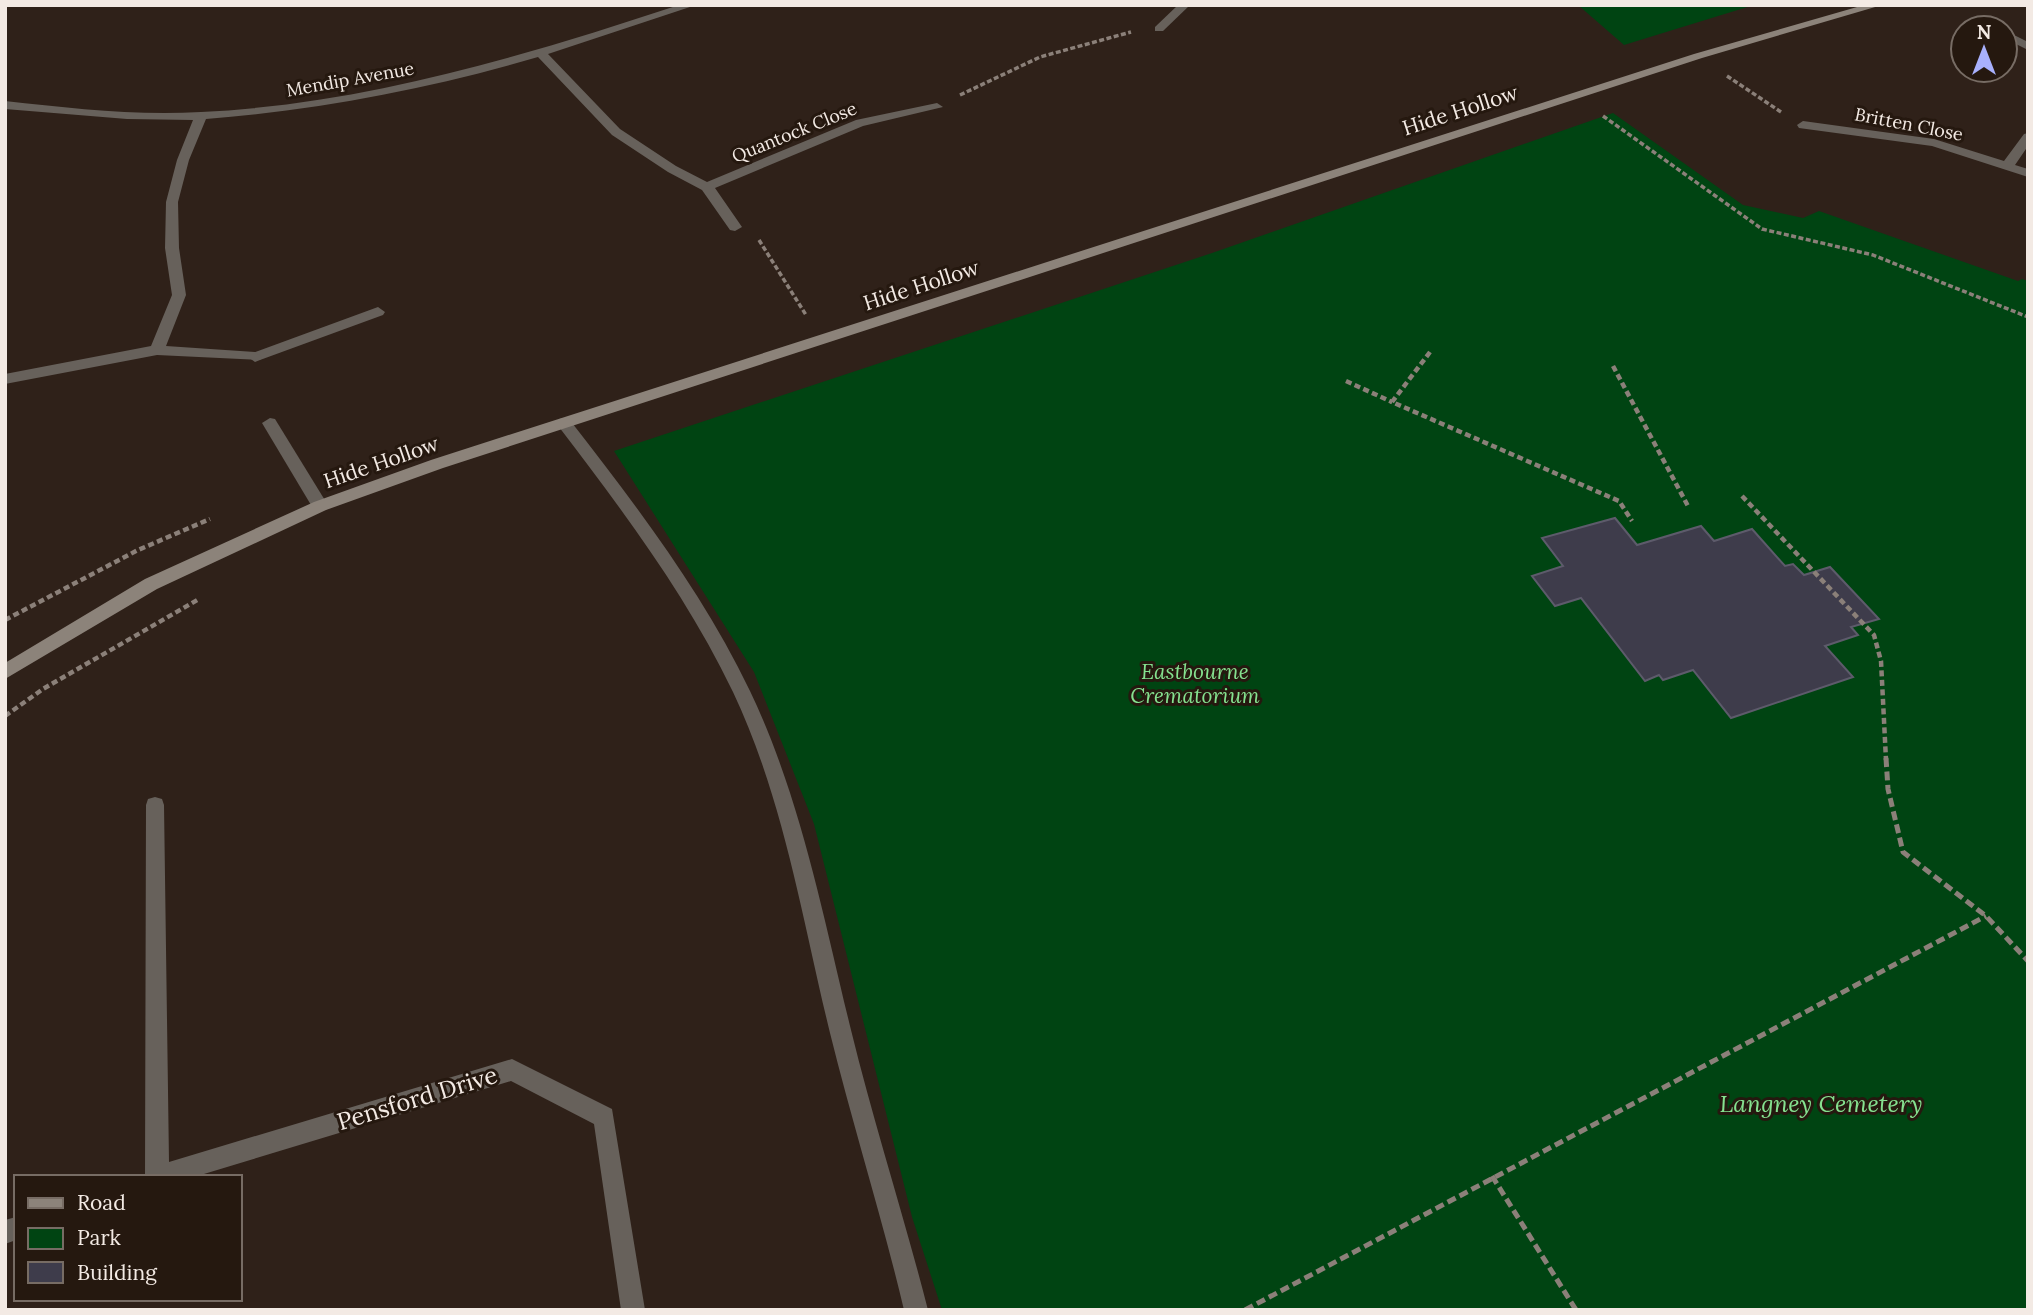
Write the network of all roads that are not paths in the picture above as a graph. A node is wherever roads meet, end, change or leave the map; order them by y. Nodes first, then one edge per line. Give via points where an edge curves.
1 (691, 5) edge
2 (1185, 5) edge
3 (1877, 5) edge
4 (1159, 29) road end
5 (539, 52) junction
6 (5, 105) edge
7 (937, 107) road end
8 (201, 116) junction
9 (1803, 125) road end
10 (2028, 137) edge
11 (2008, 165) junction
12 (2028, 173) edge
13 (707, 187) junction
14 (735, 228) road end
15 (378, 312) dead end
16 (157, 350) junction
17 (5, 379) edge
18 (270, 423) dead end
19 (564, 423) junction
20 (320, 506) junction
21 (5, 671) edge
22 (155, 805) dead end
23 (157, 1175) edge
24 (164, 1175) edge
25 (633, 1310) edge
26 (916, 1310) edge

1 - 5 street, Mendip Avenue
2 - 4 street
3 - 19 main road, Hide Hollow via 1574,95
5 - 8 street, Mendip Avenue via 361,96 297,108
5 - 13 street via 616,132
6 - 8 street, Mendip Avenue via 102,115
7 - 13 street, Quantock Close via 860,123
8 - 16 street via 172,202 178,295
9 - 11 street, Britten Close via 1934,143
10 - 11 street
11 - 12 street, Britten Close
13 - 14 street
15 - 16 street via 255,357
16 - 17 street
18 - 20 street
19 - 20 main road, Hide Hollow
19 - 26 street via 680,583 742,693 790,818 842,1036
20 - 21 main road, Hide Hollow via 151,584
22 - 23 street
24 - 25 street, Pensford Drive via 512,1070 604,1117

